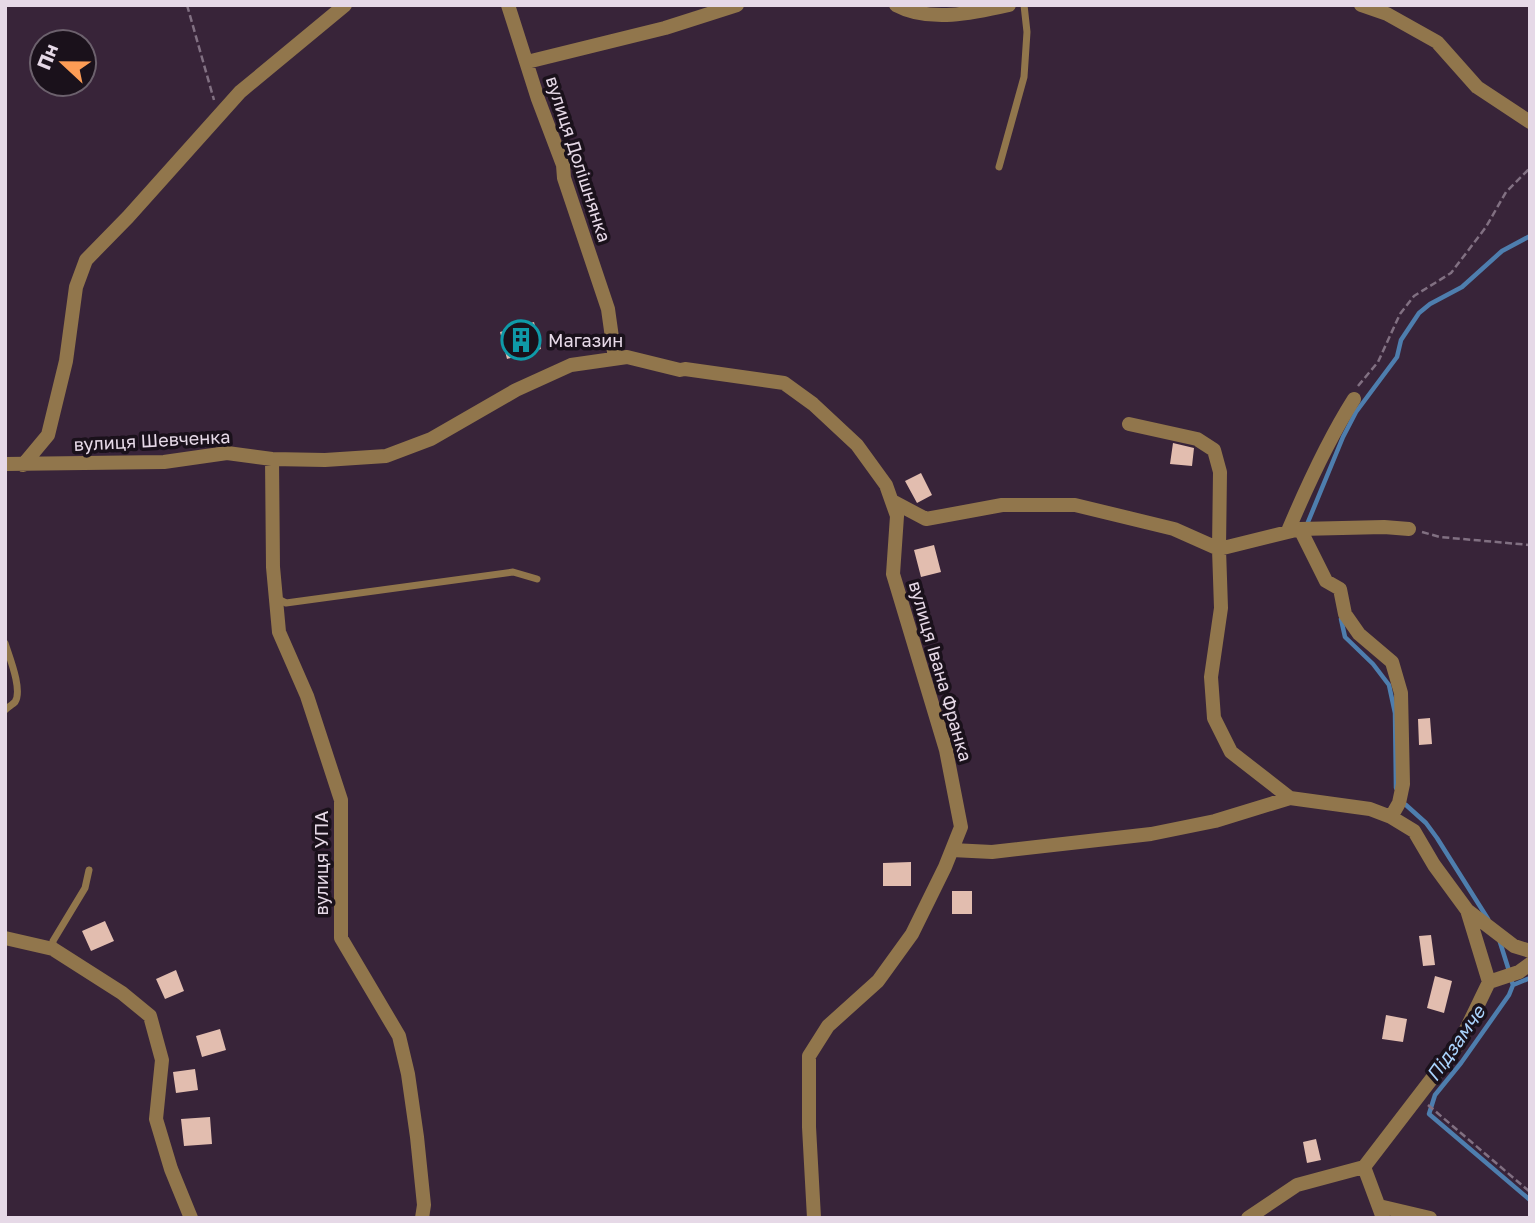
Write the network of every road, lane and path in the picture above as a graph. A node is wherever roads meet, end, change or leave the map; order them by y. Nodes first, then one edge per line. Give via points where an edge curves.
1 (187, 5) edge
2 (345, 5) edge
3 (508, 5) edge
4 (737, 5) edge
5 (896, 5) edge
6 (1009, 5) edge
7 (1024, 5) edge
8 (1361, 5) edge
9 (527, 62) junction
10 (218, 116) junction
11 (1530, 122) edge
12 (999, 167) dead end
13 (1530, 168) edge
14 (615, 359) junction
15 (1354, 399) joint
16 (1129, 424) dead end
17 (272, 460) junction
18 (5, 464) edge
19 (23, 465) junction
20 (891, 501) junction
21 (1409, 529) joint
22 (1294, 530) junction
23 (1530, 545) edge
24 (1219, 550) junction
25 (537, 579) dead end
26 (276, 598) junction
27 (5, 643) edge
28 (5, 709) edge
29 (1290, 798) junction
30 (1391, 817) junction
31 (952, 850) junction
32 (89, 870) dead end
33 (1467, 910) junction
34 (5, 938) edge
35 (53, 949) junction
36 (1530, 951) edge
37 (1524, 968) edge
38 (1489, 982) junction
39 (1418, 1097) junction
40 (1364, 1167) junction
41 (1530, 1192) edge
42 (1381, 1212) edge
43 (191, 1218) edge
44 (422, 1218) edge
45 (814, 1218) edge
46 (1248, 1218) edge
47 (1430, 1218) edge

1 - 10 path
2 - 10 street via 240,92
3 - 9 street
4 - 9 street, вулиця Долішнянка
5 - 6 street via 928,16
7 - 12 lane via 1024,77
8 - 11 street via 1437,42 1477,87
9 - 14 street, вулиця Долішнянка via 608,309
10 - 19 street via 86,260 76,287 66,361 48,435
13 - 15 path via 1506,192 1451,273 1414,296 1400,314
14 - 17 street, вулиця Шевченка via 571,365 516,390 431,439 386,456
14 - 20 street, вулиця Івана Франка via 784,383 858,445 886,485
15 - 22 street via 1304,493
16 - 24 street via 1197,439 1214,450 1220,472
17 - 19 street, вулиця Шевченка via 227,453 164,462
17 - 26 street, вулиця УПА
18 - 19 street, вулиця Шевченка
20 - 24 street via 926,519 1002,505 1075,505 1174,529
20 - 31 street, вулиця Івана Франка via 897,516 893,574 946,750 961,827
21 - 22 street
21 - 23 path via 1440,537
22 - 24 street
22 - 30 street via 1326,582 1340,589 1345,614 1359,634 1392,662 1401,693 1403,785
24 - 29 street via 1221,608 1211,677 1214,718 1231,752
25 - 26 lane via 513,572 286,604
26 - 44 street, вулиця УПА via 279,632 307,696 341,800 341,938 399,1036 417,1137
27 - 28 lane via 17,685 14,703
29 - 30 street via 1370,809
29 - 31 street via 1151,834 992,852
30 - 33 street via 1414,831
31 - 45 street, вулиця Івана Франка via 912,934 878,981 828,1026 809,1056
32 - 35 lane via 85,888 53,941
33 - 36 street via 1514,946
33 - 38 street
34 - 35 street
35 - 43 street via 150,1016 162,1060 156,1119
37 - 38 street
38 - 39 street via 1460,1042
39 - 40 street
39 - 41 path
40 - 42 street
40 - 46 street via 1297,1185
42 - 47 street

